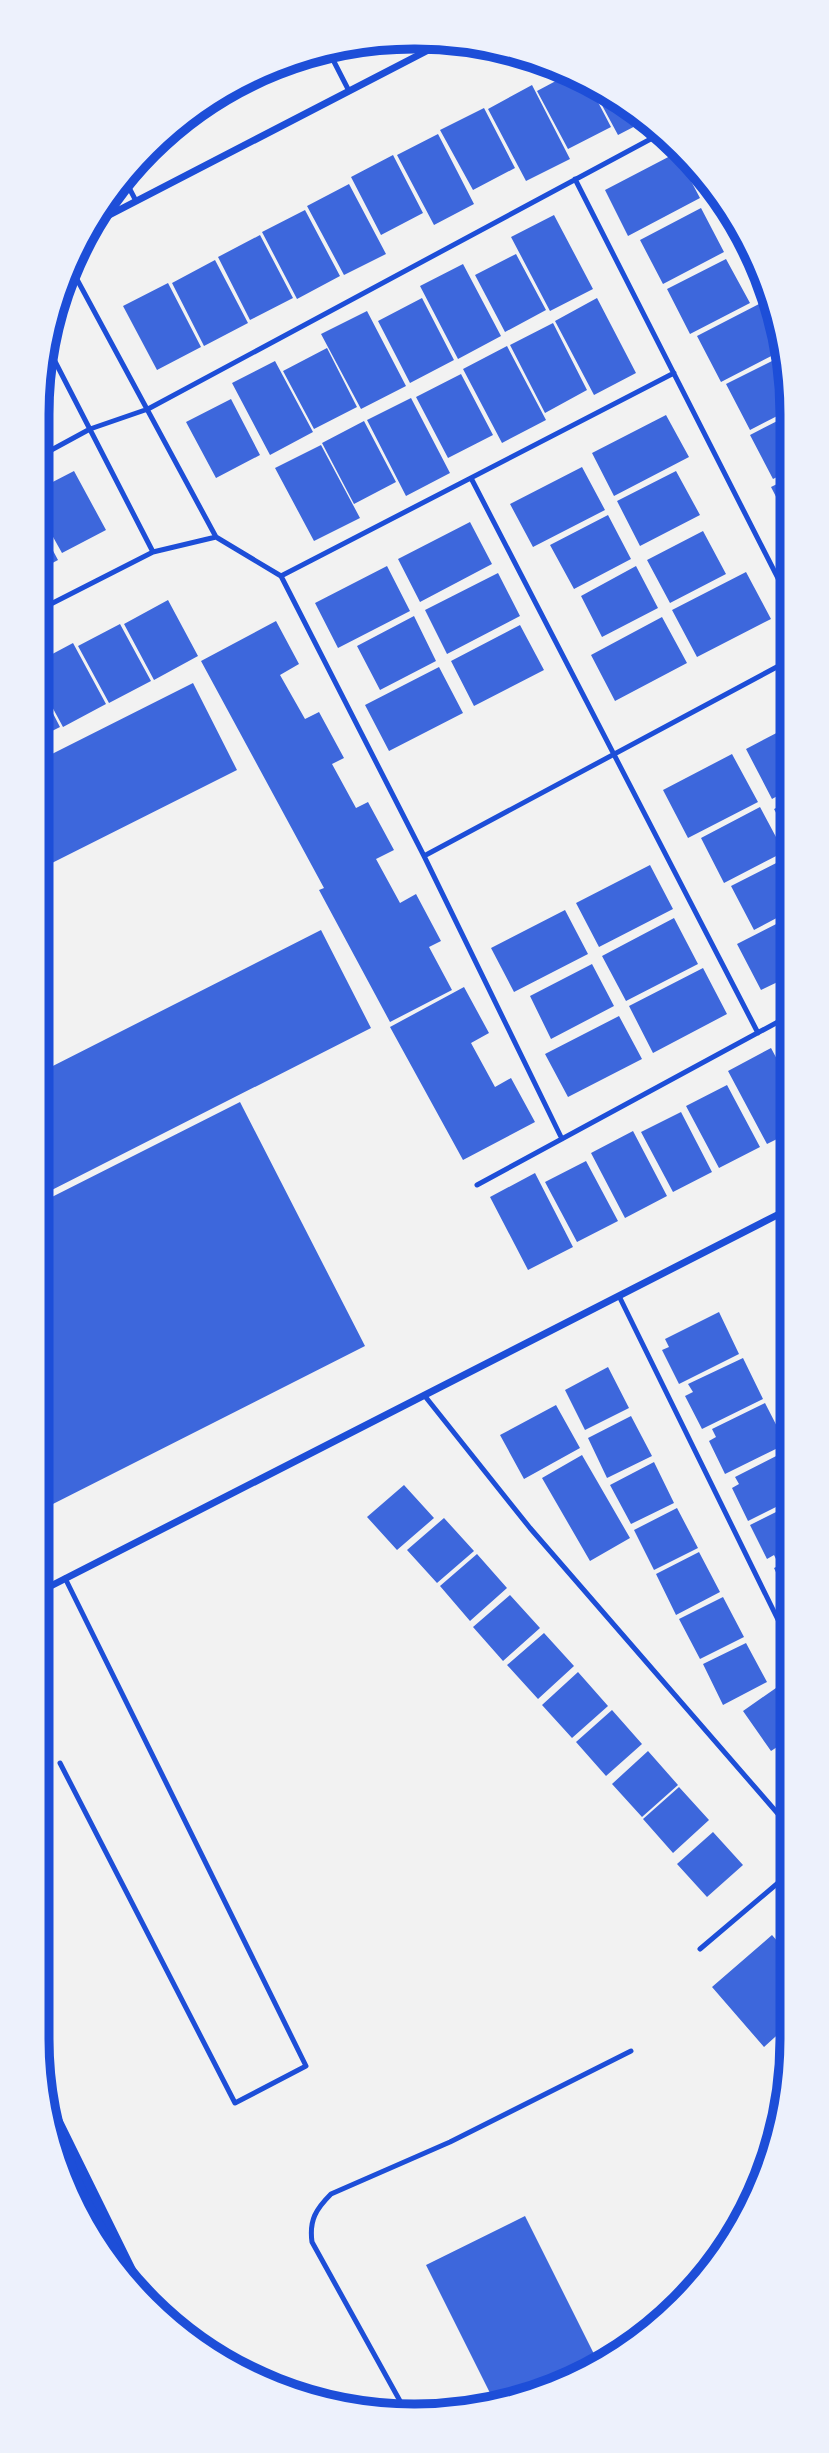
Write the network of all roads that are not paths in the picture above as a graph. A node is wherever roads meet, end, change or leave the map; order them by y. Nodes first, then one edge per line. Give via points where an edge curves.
1 (429, 50) edge
2 (332, 58) edge
3 (349, 91) junction
4 (653, 138) edge
5 (575, 179) junction
6 (129, 187) edge
7 (136, 201) junction
8 (108, 216) edge
9 (76, 277) edge
10 (53, 358) edge
11 (674, 373) junction
12 (148, 409) junction
13 (90, 429) junction
14 (49, 451) edge
15 (471, 478) junction
16 (216, 537) junction
17 (153, 552) junction
18 (281, 576) junction
19 (780, 581) edge
20 (49, 604) edge
21 (780, 665) edge
22 (614, 754) junction
23 (424, 856) junction
24 (780, 1021) edge
25 (758, 1033) junction
26 (562, 1139) junction
27 (477, 1185) dead end
28 (780, 1214) edge
29 (619, 1296) junction
30 (424, 1395) junction
31 (65, 1578) junction
32 (49, 1587) edge
33 (780, 1624) edge
34 (60, 1763) dead end
35 (780, 1816) edge
36 (780, 1881) edge
37 (700, 1949) dead end
38 (631, 2050) dead end
39 (63, 2138) edge
40 (122, 2257) edge
41 (401, 2403) edge

1 - 3 street
2 - 3 lane
3 - 7 street
4 - 5 lane
5 - 11 lane
5 - 12 lane
6 - 7 lane
7 - 8 street
9 - 12 lane
10 - 13 lane
11 - 15 lane
11 - 19 lane
12 - 13 lane
12 - 16 lane
13 - 14 lane
13 - 17 lane
15 - 18 lane
15 - 22 lane
16 - 17 lane
16 - 18 lane
17 - 20 lane
18 - 23 lane
21 - 22 lane
22 - 23 lane
22 - 25 lane
23 - 26 lane
24 - 25 lane
25 - 26 lane
26 - 27 lane
28 - 29 street
29 - 30 street
29 - 33 lane
30 - 31 street
30 - 35 lane via 539,1539
31 - 32 street
31 - 34 lane via 306,2066 234,2103
36 - 37 lane
38 - 41 lane via 450,2142 331,2194 316,2208 310,2228 313,2242
39 - 40 main road

